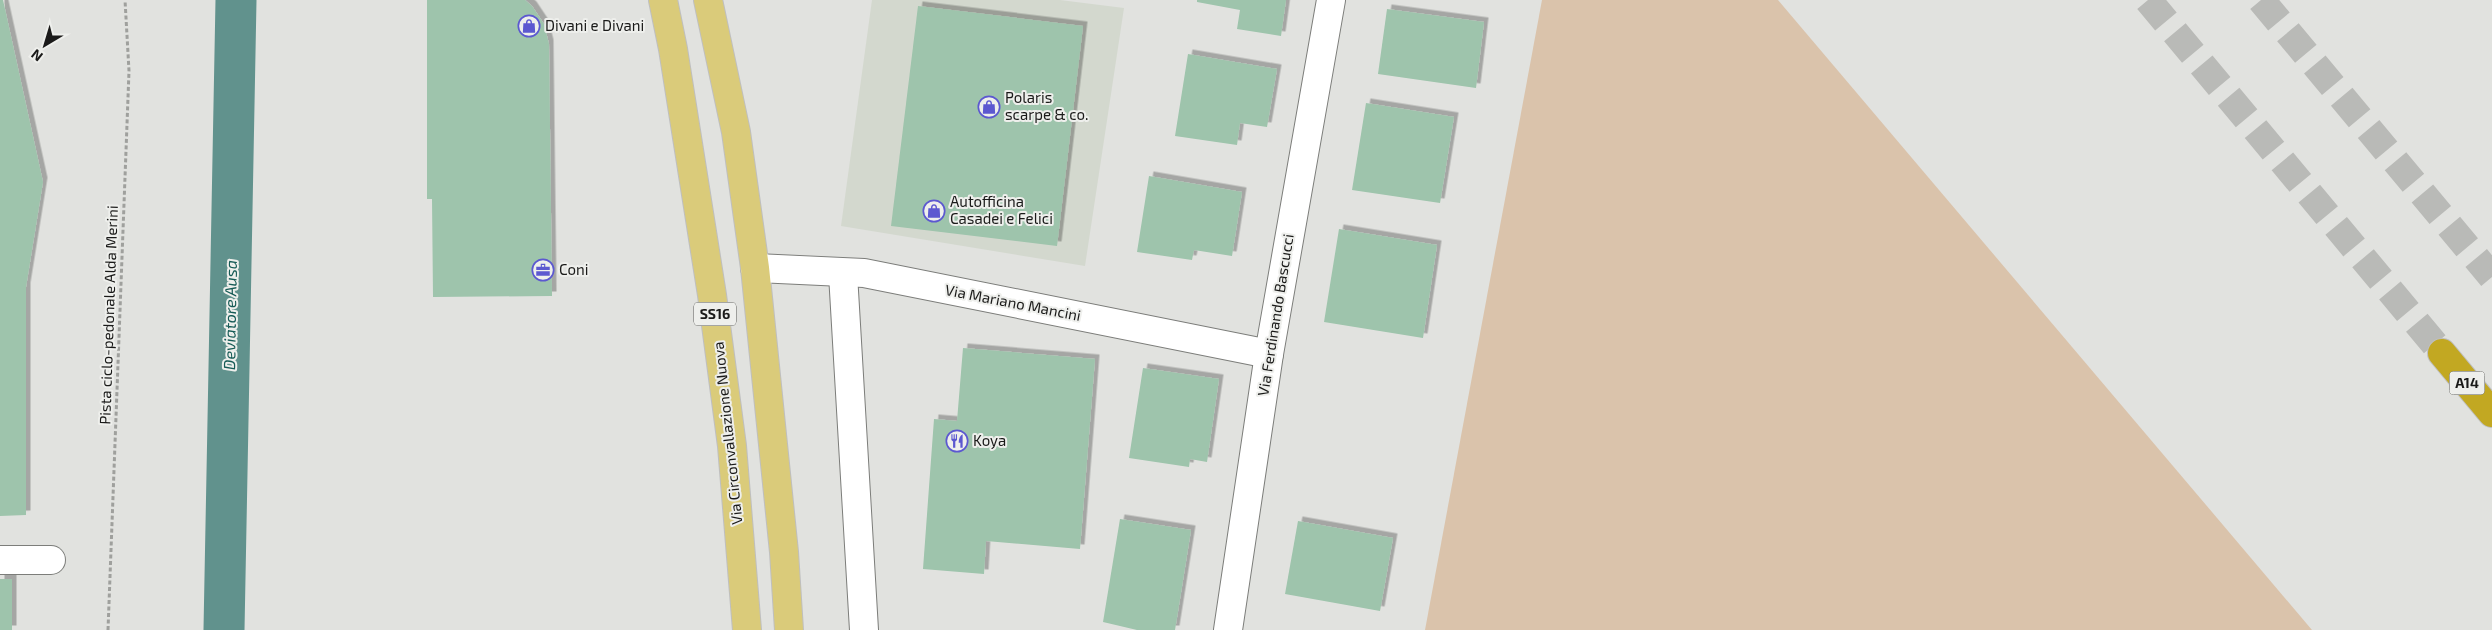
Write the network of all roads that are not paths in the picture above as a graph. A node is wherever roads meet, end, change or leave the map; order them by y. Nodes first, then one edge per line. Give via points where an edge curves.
1 (663, 0) edge
2 (708, 0) edge
3 (1330, 0) edge
4 (755, 268) junction
5 (843, 274) junction
6 (2442, 353) tunnel mouth
7 (1269, 354) junction
8 (2492, 413) edge
9 (0, 560) edge
10 (51, 560) dead end
11 (747, 630) edge
12 (789, 630) edge
13 (864, 630) edge
14 (1228, 630) edge

1 - 11 main road, Via Circonvallazione Nuova / SS16 via 712,295 732,446
2 - 4 main road, SS16 via 736,132
3 - 7 street, Via Ferdinando Bascucci
4 - 5 street, Via Mariano Mancini
4 - 12 main road, SS16
5 - 7 street, Via Mariano Mancini via 864,273
5 - 13 street
6 - 8 highway, A14
7 - 14 street, Via Ferdinando Bascucci
9 - 10 street

